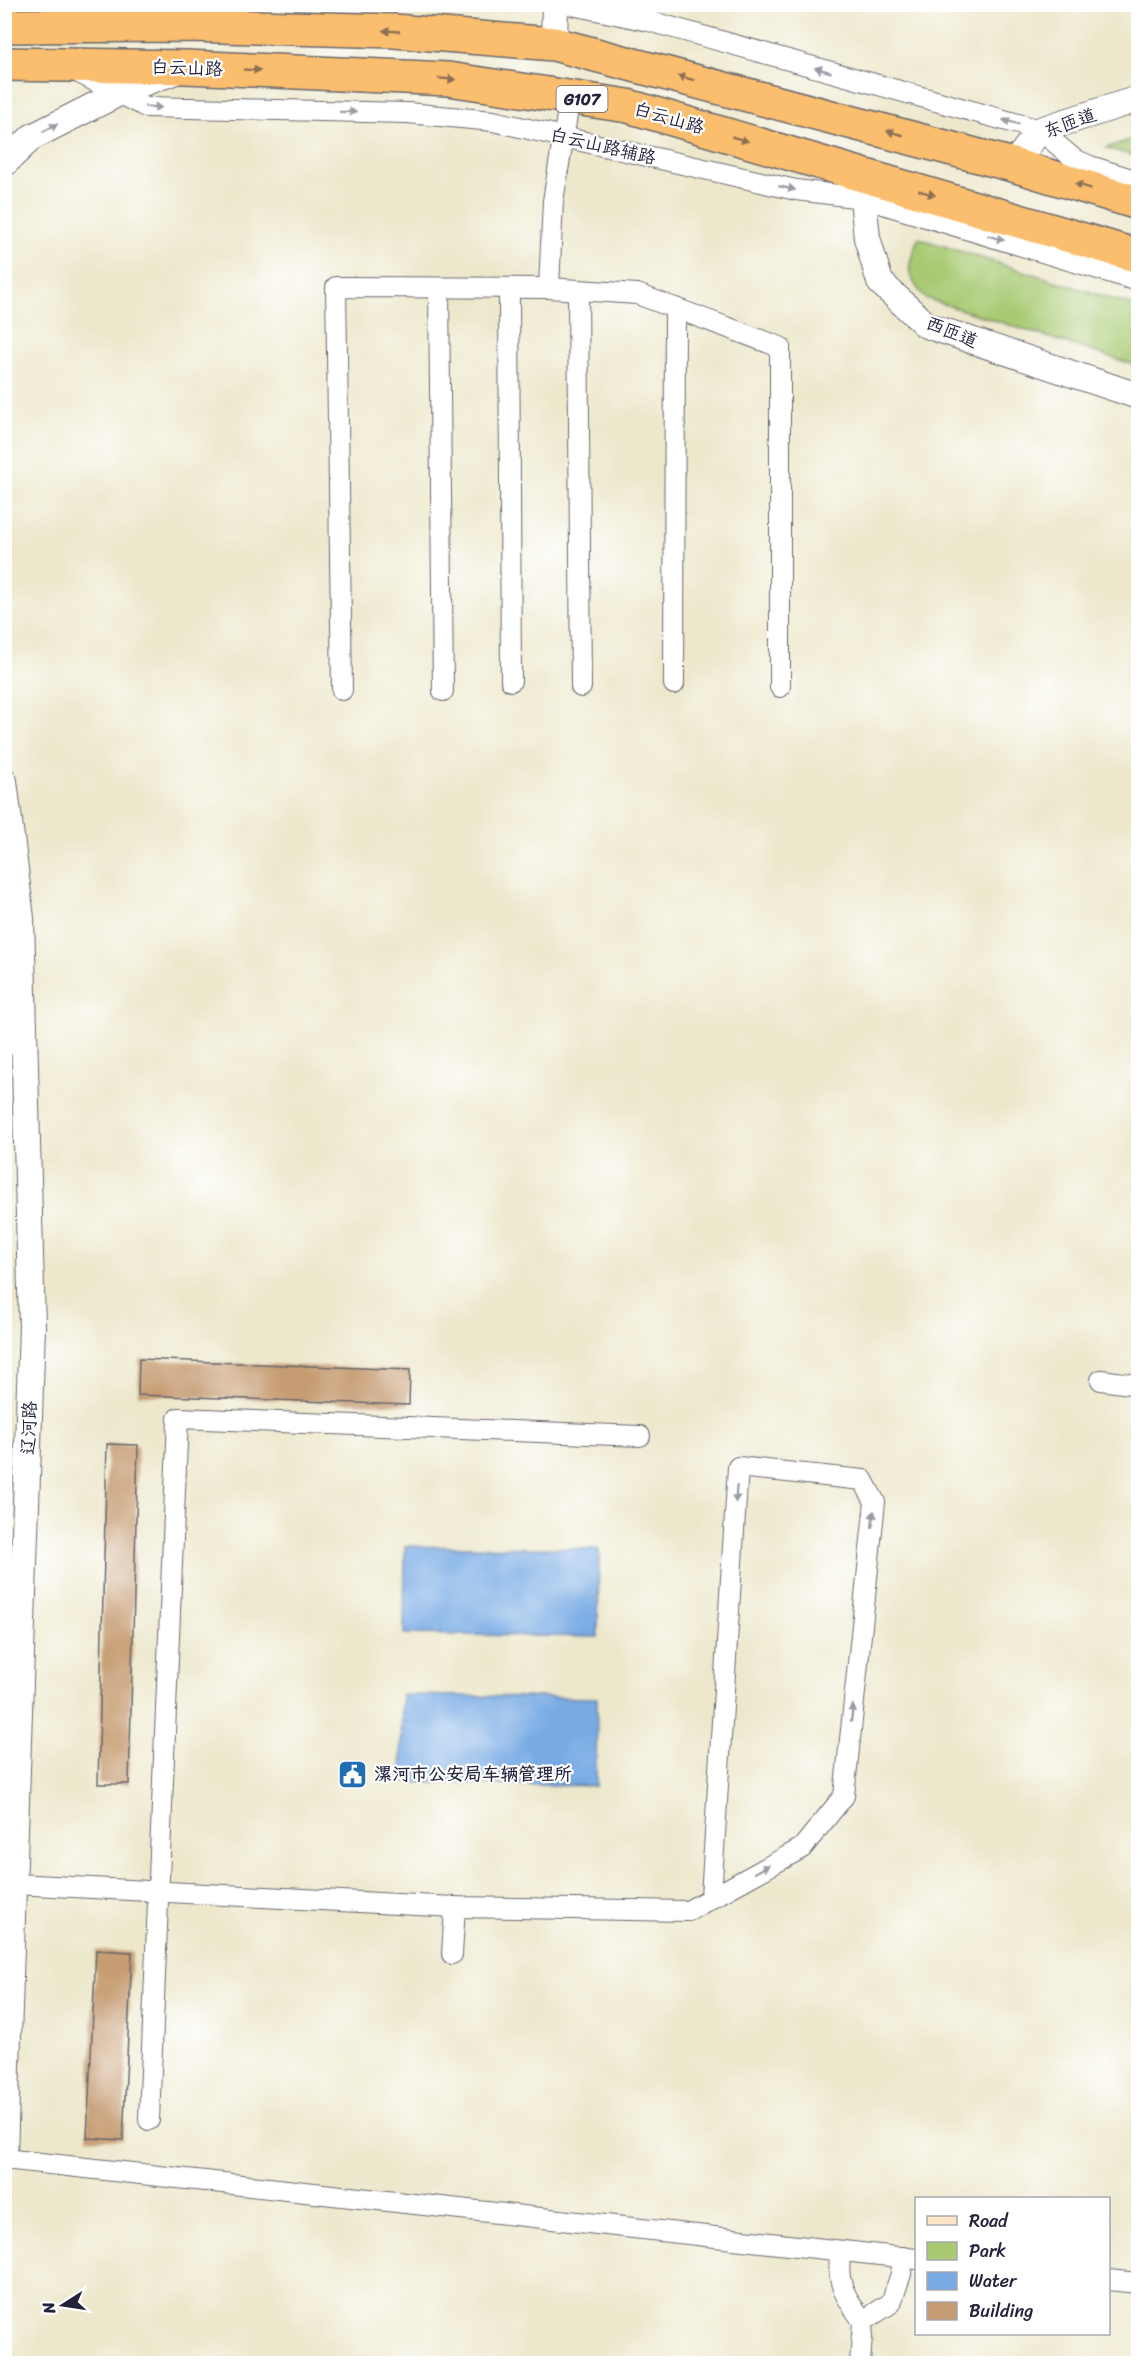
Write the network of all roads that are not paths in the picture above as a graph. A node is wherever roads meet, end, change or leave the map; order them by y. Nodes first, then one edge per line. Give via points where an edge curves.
1 (90, 4) edge
2 (125, 4) edge
3 (555, 4) edge
4 (567, 4) edge
5 (189, 25) junction
6 (4, 26) edge
7 (61, 27) junction
8 (554, 44) junction
9 (4, 64) edge
10 (62, 65) junction
11 (186, 67) junction
12 (118, 93) junction
13 (570, 98) junction
14 (1138, 99) edge
15 (1040, 130) junction
16 (564, 137) junction
17 (4, 164) edge
18 (1013, 165) junction
19 (1138, 181) edge
20 (865, 186) junction
21 (1138, 204) edge
22 (1138, 256) edge
23 (1138, 281) edge
24 (439, 288) junction
25 (508, 288) junction
26 (549, 288) junction
27 (578, 290) junction
28 (675, 308) junction
29 (1138, 396) edge
30 (511, 681) dead end
31 (674, 684) dead end
32 (581, 687) dead end
33 (780, 687) dead end
34 (342, 690) dead end
35 (443, 691) dead end
36 (4, 781) edge
37 (4, 820) edge
38 (21, 918) junction
39 (15, 1045) edge
40 (1101, 1380) dead end
41 (1138, 1384) edge
42 (640, 1436) dead end
43 (11, 1820) edge
44 (15, 1884) junction
45 (159, 1892) junction
46 (711, 1897) junction
47 (454, 1907) junction
48 (452, 1954) dead end
49 (149, 2120) dead end
50 (5, 2139) edge
51 (4, 2157) edge
52 (841, 2251) junction
53 (910, 2258) edge
54 (1110, 2280) edge
55 (1138, 2283) edge
56 (863, 2321) junction
57 (860, 2364) edge

1 - 7 street
2 - 5 main road
3 - 8 street
15 -> 4 street via 649,21
5 - 7 highway
8 -> 5 highway via 394,31
6 - 7 highway
18 -> 8 highway
9 - 10 highway, 白云山路 / G107
10 - 11 highway, 白云山路 / G107
10 - 12 street, 白云山路辅路
11 - 12 street
11 -> 13 highway, 白云山路 / G107 via 448,79
12 -> 16 street, 白云山路辅路 via 146,107 408,113 493,121
17 -> 12 street via 32,137
13 - 16 street
13 -> 20 highway, 白云山路 / G107 via 628,106
14 - 15 street, 东匝道
15 - 18 street, 东匝道
15 - 19 street via 1074,159
16 -> 20 street, 白云山路辅路 via 796,190
16 - 26 street via 553,201
21 -> 18 highway
20 -> 22 highway, 白云山路 / G107
20 -> 23 street, 白云山路辅路
20 - 29 street, 西匝道 via 867,238 880,282 926,325
24 - 25 street
24 - 34 street via 336,287
24 - 35 street
25 - 26 street
25 - 30 street
26 - 27 street
27 - 28 street via 637,294
27 - 32 street
28 - 31 street
28 - 33 street via 780,346
36 - 38 street, 辽河路
37 - 38 street, 辽河路
38 - 39 street, 辽河路
39 - 43 street, 辽河路 via 32,1327
40 - 41 street
42 - 45 street via 178,1418
43 - 44 street, 辽河路
44 - 45 street
44 - 50 street, 辽河路
45 - 47 street
45 - 49 street
46 -> 46 street via 802,1848 844,1796 875,1502 863,1480 738,1467
46 - 47 street via 688,1911
47 - 48 street
50 - 51 street, 辽河路
51 - 52 street
52 - 53 street
52 - 56 street via 838,2269 846,2297
53 - 56 street via 891,2303
54 - 55 street
56 - 57 street

